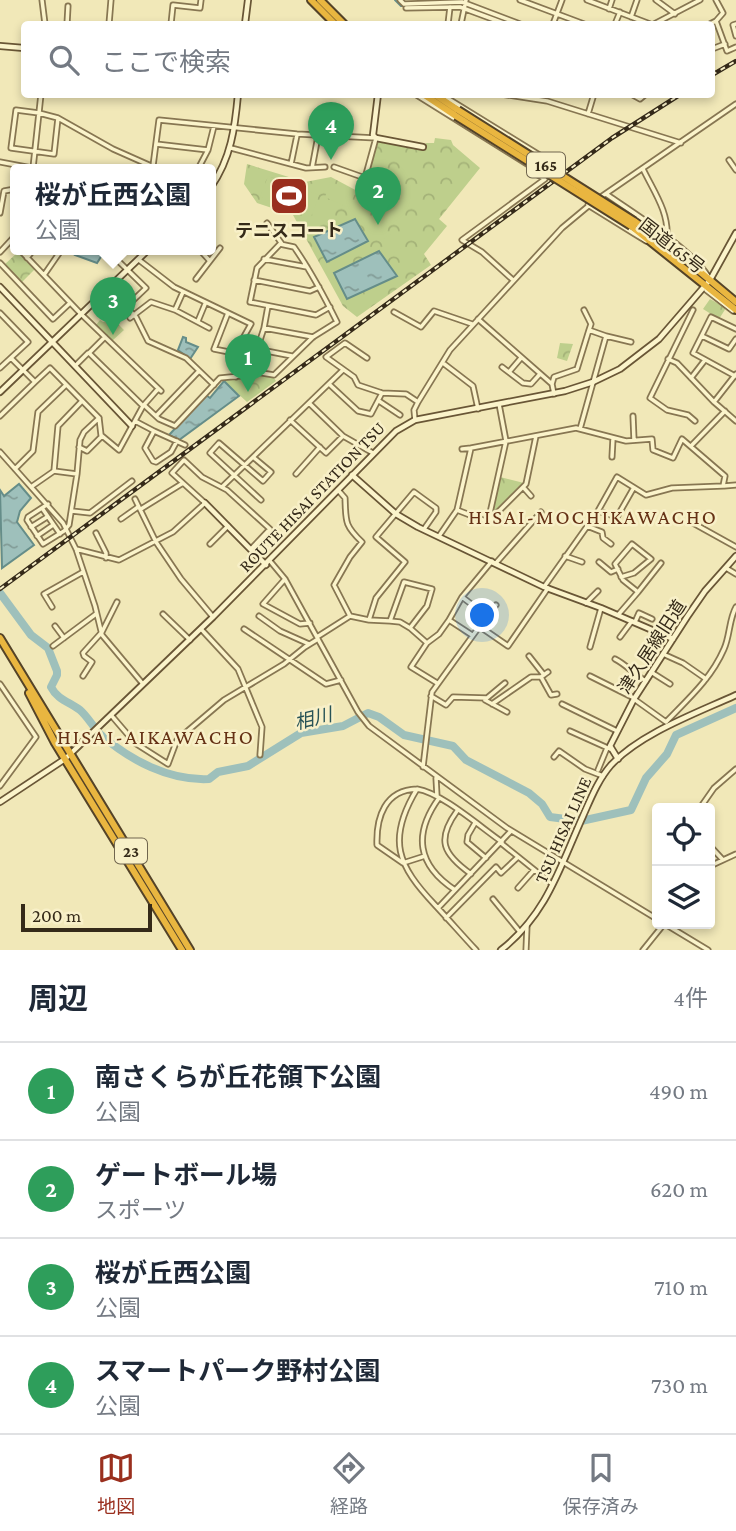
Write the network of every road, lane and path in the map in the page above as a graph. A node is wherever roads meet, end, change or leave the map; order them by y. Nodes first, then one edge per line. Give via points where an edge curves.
1 (42, 0) edge
2 (111, 0) edge
3 (201, 0) edge
4 (248, 0) edge
5 (311, 0) edge
6 (320, 0) edge
7 (400, 0) edge
8 (520, 0) edge
9 (562, 0) edge
10 (587, 0) edge
11 (612, 0) edge
12 (637, 0) edge
13 (656, 0) edge
14 (700, 0) edge
15 (716, 0) edge
16 (429, 2) edge
17 (465, 5) edge
18 (68, 6) dead end
19 (450, 7) junction
20 (406, 8) dead end
21 (609, 9) junction
22 (620, 12) junction
23 (557, 14) junction
24 (675, 14) junction
25 (488, 15) junction
26 (631, 17) junction
27 (45, 21) edge
28 (67, 21) edge
29 (109, 21) edge
30 (171, 21) edge
31 (245, 21) edge
32 (332, 21) edge
33 (341, 21) edge
34 (448, 21) edge
35 (487, 21) edge
36 (500, 21) edge
37 (509, 21) edge
38 (554, 21) edge
39 (576, 21) edge
40 (616, 21) edge
41 (643, 21) edge
42 (659, 21) edge
43 (716, 21) joint
44 (736, 24) edge
45 (736, 36) edge
46 (724, 44) junction
47 (0, 46) edge
48 (736, 47) edge
49 (21, 48) edge
50 (715, 48) edge
51 (41, 98) edge
52 (238, 98) edge
53 (378, 98) edge
54 (421, 98) edge
55 (430, 98) edge
56 (439, 98) edge
57 (447, 98) edge
58 (537, 98) edge
59 (593, 98) edge
60 (736, 104) edge
61 (40, 110) junction
62 (457, 113) junction
63 (588, 114) junction
64 (58, 118) junction
65 (214, 126) junction
66 (235, 128) junction
67 (297, 134) junction
68 (318, 136) junction
69 (376, 138) junction
70 (681, 143) junction
71 (156, 144) junction
72 (423, 147) dead end
73 (230, 148) junction
74 (208, 150) junction
75 (34, 152) junction
76 (729, 160) dead end
77 (35, 164) edge
78 (148, 164) edge
79 (153, 164) edge
80 (201, 164) edge
81 (291, 164) junction
82 (312, 167) junction
83 (325, 167) dead end
84 (334, 167) dead end
85 (535, 169) junction
86 (643, 169) junction
87 (736, 170) edge
88 (216, 179) edge
89 (10, 188) edge
90 (606, 194) junction
91 (588, 205) junction
92 (0, 213) edge
93 (267, 223) dead end
94 (736, 233) edge
95 (667, 238) junction
96 (282, 244) junction
97 (220, 248) dead end
98 (216, 252) edge
99 (24, 255) edge
100 (29, 255) edge
101 (58, 255) edge
102 (112, 255) edge
103 (144, 255) edge
104 (204, 255) edge
105 (214, 255) edge
106 (27, 258) junction
107 (264, 259) junction
108 (139, 260) junction
109 (209, 260) junction
110 (0, 263) edge
111 (309, 268) junction
112 (128, 270) junction
113 (44, 275) junction
114 (196, 279) dead end
115 (254, 280) junction
116 (513, 280) junction
117 (706, 284) junction
118 (319, 286) junction
119 (0, 287) edge
120 (183, 291) junction
121 (736, 302) edge
122 (70, 303) junction
123 (206, 303) junction
124 (268, 306) junction
125 (330, 307) junction
126 (175, 310) junction
127 (584, 310) dead end
128 (693, 310) dead end
129 (736, 311) edge
130 (394, 312) dead end
131 (228, 313) junction
132 (81, 314) junction
133 (1, 315) edge
134 (132, 316) junction
135 (478, 318) junction
136 (198, 321) junction
137 (472, 324) junction
138 (735, 327) edge
139 (209, 328) dead end
140 (264, 328) junction
141 (589, 330) junction
142 (606, 336) junction
143 (702, 336) junction
144 (105, 337) junction
145 (313, 337) junction
146 (736, 339) edge
147 (52, 342) junction
148 (631, 342) dead end
149 (256, 349) junction
150 (89, 352) junction
151 (239, 354) junction
152 (293, 356) junction
153 (11, 358) junction
154 (367, 358) dead end
155 (521, 358) junction
156 (668, 359) junction
157 (705, 360) junction
158 (442, 363) junction
159 (75, 366) junction
160 (502, 367) dead end
161 (0, 368) edge
162 (23, 370) junction
163 (250, 370) junction
164 (343, 370) junction
165 (199, 371) junction
166 (509, 372) junction
167 (540, 374) junction
168 (736, 375) edge
169 (236, 377) junction
170 (691, 379) junction
171 (35, 382) junction
172 (593, 382) junction
173 (329, 384) junction
174 (552, 384) junction
175 (66, 385) junction
176 (214, 385) junction
177 (0, 392) edge
178 (382, 393) junction
179 (554, 394) junction
180 (82, 401) junction
181 (379, 401) junction
182 (418, 402) junction
183 (714, 402) junction
184 (309, 403) junction
185 (499, 404) junction
186 (144, 405) junction
187 (478, 409) junction
188 (725, 411) junction
189 (400, 415) dead end
190 (0, 416) edge
191 (156, 416) junction
192 (633, 416) dead end
193 (99, 418) junction
194 (735, 419) edge
195 (290, 420) junction
196 (415, 420) junction
197 (695, 421) dead end
198 (134, 424) junction
199 (580, 429) junction
200 (154, 431) junction
201 (102, 436) junction
202 (343, 436) junction
203 (536, 436) junction
204 (613, 438) junction
205 (634, 440) junction
206 (177, 441) junction
207 (506, 441) junction
208 (185, 445) dead end
209 (691, 446) junction
210 (79, 447) junction
211 (320, 447) junction
212 (471, 448) junction
213 (462, 449) dead end
214 (0, 452) edge
215 (373, 453) junction
216 (253, 457) junction
217 (612, 457) dead end
218 (244, 465) junction
219 (15, 469) junction
220 (54, 471) junction
221 (77, 474) junction
222 (296, 474) dead end
223 (352, 475) junction
224 (234, 476) junction
225 (132, 481) dead end
226 (183, 483) junction
227 (736, 485) edge
228 (723, 486) junction
229 (31, 487) junction
230 (222, 487) junction
231 (523, 487) junction
232 (633, 489) junction
233 (338, 490) junction
234 (531, 496) dead end
235 (135, 499) dead end
236 (158, 499) junction
237 (261, 500) dead end
238 (205, 503) junction
239 (48, 504) junction
240 (162, 504) dead end
241 (42, 508) junction
242 (140, 508) junction
243 (457, 510) junction
244 (71, 511) junction
245 (541, 512) dead end
246 (598, 512) junction
247 (55, 513) junction
248 (396, 514) junction
249 (48, 517) junction
250 (615, 518) junction
251 (121, 519) dead end
252 (61, 520) junction
253 (488, 522) junction
254 (691, 522) dead end
255 (612, 524) dead end
256 (54, 525) junction
257 (228, 526) junction
258 (587, 526) junction
259 (31, 527) junction
260 (66, 529) junction
261 (424, 529) junction
262 (96, 533) dead end
263 (60, 534) junction
264 (37, 536) junction
265 (439, 536) junction
266 (156, 542) junction
267 (210, 544) dead end
268 (611, 544) dead end
269 (736, 547) edge
270 (76, 549) junction
271 (251, 549) junction
272 (565, 556) junction
273 (736, 556) edge
274 (106, 558) junction
275 (494, 562) junction
276 (582, 562) dead end
277 (599, 562) dead end
278 (268, 563) junction
279 (661, 563) dead end
280 (726, 568) junction
281 (618, 569) junction
282 (83, 572) junction
283 (736, 575) edge
284 (621, 577) junction
285 (285, 579) junction
286 (546, 588) junction
287 (598, 590) dead end
288 (638, 592) junction
289 (462, 597) junction
290 (117, 602) dead end
291 (586, 603) junction
292 (496, 605) dead end
293 (52, 607) dead end
294 (736, 607) edge
295 (601, 608) junction
296 (97, 614) junction
297 (163, 614) dead end
298 (487, 615) junction
299 (618, 615) junction
300 (259, 616) dead end
301 (350, 616) junction
302 (213, 617) junction
303 (652, 619) dead end
304 (369, 620) junction
305 (449, 620) junction
306 (390, 621) junction
307 (633, 622) junction
308 (310, 624) junction
309 (55, 626) dead end
310 (479, 626) junction
311 (410, 628) junction
312 (201, 629) junction
313 (244, 629) dead end
314 (101, 633) junction
315 (472, 635) junction
316 (0, 638) edge
317 (64, 638) junction
318 (318, 638) junction
319 (620, 638) dead end
320 (673, 639) junction
321 (190, 640) junction
322 (427, 643) junction
323 (309, 644) junction
324 (53, 646) dead end
325 (590, 647) dead end
326 (663, 653) junction
327 (529, 656) dead end
328 (615, 659) dead end
329 (291, 660) junction
330 (19, 671) junction
331 (651, 672) junction
332 (544, 675) junction
333 (83, 676) dead end
334 (590, 676) dead end
335 (706, 679) junction
336 (341, 680) junction
337 (646, 681) junction
338 (437, 683) junction
339 (505, 683) dead end
340 (0, 684) edge
341 (143, 684) junction
342 (670, 684) dead end
343 (246, 687) junction
344 (557, 694) dead end
345 (736, 695) edge
346 (430, 696) junction
347 (484, 698) junction
348 (634, 699) junction
349 (492, 704) junction
350 (562, 704) dead end
351 (507, 712) dead end
352 (111, 715) junction
353 (667, 725) junction
354 (617, 730) junction
355 (570, 731) dead end
356 (608, 748) junction
357 (71, 753) junction
358 (260, 755) dead end
359 (554, 757) dead end
360 (65, 758) junction
361 (618, 759) junction
362 (422, 767) junction
363 (736, 769) edge
364 (597, 770) dead end
365 (603, 776) junction
366 (436, 777) junction
367 (0, 786) edge
368 (417, 789) junction
369 (438, 797) junction
370 (0, 802) edge
371 (704, 803) edge
372 (457, 811) junction
373 (475, 823) junction
374 (511, 831) junction
375 (501, 842) junction
376 (715, 851) edge
377 (736, 854) edge
378 (425, 856) junction
379 (518, 857) junction
380 (486, 858) junction
381 (723, 860) junction
382 (563, 862) junction
383 (403, 863) junction
384 (715, 864) edge
385 (534, 870) junction
386 (471, 874) junction
387 (554, 885) junction
388 (518, 888) dead end
389 (455, 890) junction
390 (493, 899) dead end
391 (438, 908) junction
392 (652, 916) edge
393 (446, 918) junction
394 (527, 924) junction
395 (660, 929) edge
396 (672, 929) edge
397 (520, 932) junction
398 (182, 950) edge
399 (190, 950) edge
400 (476, 950) edge
401 (500, 950) edge
402 (526, 950) edge
403 (643, 950) edge
404 (708, 950) edge

1 - 27 street
2 - 29 street
3 - 30 street via 200,8 173,5
4 - 31 street
5 - 32 highway
6 - 33 highway
7 - 16 street via 404,4
8 - 23 street
9 - 23 street
10 - 21 street
11 - 21 street
12 - 26 street
13 - 24 street
14 - 24 street
15 - 43 street via 723,13
16 - 17 street
17 - 19 street
17 - 25 street
18 - 28 street
19 - 20 street
19 - 34 street
21 - 22 street
22 - 26 street
22 - 40 street
23 - 38 street
23 - 39 street
24 - 42 street
25 - 35 street
25 - 36 street
25 - 37 street
26 - 41 street
43 - 46 street
44 - 45 street
46 - 48 street via 727,51
46 - 50 street
47 - 49 street
51 - 61 street
52 - 66 street
53 - 69 street
54 - 85 street
55 - 62 highway, 165
56 - 62 highway, 165
57 - 85 street via 546,159
58 - 63 street
59 - 63 street
60 - 70 street
61 - 64 street
61 - 75 street
61 - 75 street via 16,110 14,120 11,148
62 - 117 highway, 165, bridge via 668,245
63 - 70 street
64 - 75 street via 54,155
64 - 78 street
65 - 66 street
65 - 71 street via 159,120
65 - 74 street
66 - 67 street
66 - 73 street
67 - 68 street
67 - 81 street
68 - 69 street
68 - 82 street
69 - 72 street
69 - 84 street via 365,178
70 - 86 street
71 - 74 street
71 - 79 street
73 - 81 street
73 - 88 street
74 - 80 street
75 - 77 street
76 - 87 street
81 - 82 street
82 - 83 street
85 - 116 street via 534,173 545,179 462,240
86 - 90 street
86 - 95 street via 664,209
89 - 92 street via 4,191
90 - 91 street
90 - 95 street, 国道165号 / 165
91 - 116 street
91 - 117 street, 国道165号 / 165
93 - 96 street
94 - 117 street, ROUTE HISAI STATION TSU
95 - 117 street, 国道165号 / 165 via 703,268
96 - 107 street
96 - 111 street via 294,247
97 - 98 street
99 - 106 street
100 - 106 street
101 - 113 street
102 - 112 street
103 - 108 street
104 - 109 street
105 - 109 street
106 - 113 street
107 - 111 street
107 - 115 street
108 - 112 street
108 - 120 street
109 - 114 street
110 - 122 street via 53,318
111 - 118 street
112 - 132 street
112 - 134 street via 146,288 125,307
113 - 122 street
115 - 118 street via 310,291
115 - 124 street via 250,302
116 - 135 street
117 - 121 highway, 165
117 - 129 highway, 165
117 - 172 street, ROUTE HISAI STATION TSU via 650,347
118 - 125 street
119 - 147 street
120 - 123 street
120 - 126 street
122 - 132 street
123 - 131 street
123 - 136 street
124 - 125 street via 316,314
124 - 140 street
125 - 145 street via 337,321
126 - 134 street via 151,302
126 - 136 street
127 - 141 street
128 - 156 street
130 - 137 street via 421,327 434,311
131 - 151 street via 251,324
131 - 151 street via 214,349
132 - 144 street
132 - 147 street
133 - 153 street via 28,342
134 - 165 street via 148,341 186,358
135 - 137 street
135 - 155 street
136 - 139 street
137 - 158 street
138 - 143 street via 711,317
140 - 145 street
140 - 149 street
141 - 142 street
141 - 174 street via 577,369 554,377
142 - 148 street
142 - 172 street
143 - 146 street via 729,349
143 - 157 street via 693,353
144 - 150 street
144 - 186 street via 160,390
145 - 152 street
147 - 159 street
147 - 162 street
149 - 152 street
149 - 163 street
150 - 159 street
150 - 186 street
151 - 169 street
152 - 163 street via 274,375
153 - 161 street
153 - 162 street
154 - 164 street via 345,343 326,355
155 - 166 street
155 - 167 street
156 - 170 street
156 - 197 street via 650,398
157 - 168 street
157 - 170 street
158 - 182 street
158 - 187 street via 473,386
159 - 198 street
160 - 166 street
162 - 171 street
162 - 177 street
163 - 169 street
164 - 173 street
164 - 178 street via 358,385
165 - 176 street
165 - 191 street
166 - 167 street via 531,384
167 - 174 street
168 - 183 street
169 - 176 street via 222,377
170 - 183 street
171 - 175 street via 50,368
171 - 190 street
172 - 179 street, ROUTE HISAI STATION TSU
172 - 199 street
173 - 181 street via 358,411 371,414
173 - 184 street
174 - 179 street
175 - 180 street
175 - 219 street via 38,412 33,451
176 - 191 street via 174,426
178 - 181 street
178 - 182 street via 406,394
179 - 185 street, ROUTE HISAI STATION TSU
180 - 193 street
180 - 220 street via 58,426
181 - 189 street
182 - 196 street
183 - 188 street
184 - 195 street
184 - 202 street
185 - 187 street, ROUTE HISAI STATION TSU
185 - 207 street
186 - 191 street
186 - 198 street
187 - 196 street, ROUTE HISAI STATION TSU
188 - 194 street
188 - 209 street
192 - 205 street
193 - 201 street
193 - 210 street via 82,435
195 - 211 street
195 - 216 street
196 - 215 street, ROUTE HISAI STATION TSU via 396,430
198 - 200 street
198 - 201 street via 120,450
199 - 203 street
199 - 204 street
200 - 206 street
200 - 206 street via 145,447 153,461 172,452
201 - 210 street via 87,452
202 - 211 street via 326,453
202 - 215 street
203 - 207 street
203 - 231 street
204 - 205 street
204 - 217 street
205 - 209 street via 653,439 653,450 673,458 682,439
206 - 208 street
207 - 212 street
207 - 253 street
209 - 228 street via 725,475
210 - 221 street
211 - 222 street
212 - 213 street
212 - 243 street
214 - 219 street
215 - 223 street, ROUTE HISAI STATION TSU
216 - 218 street
216 - 218 street via 271,472 263,481
218 - 224 street
218 - 224 street via 219,443 210,453
219 - 229 street
220 - 221 street
220 - 229 street
221 - 244 street
223 - 233 street, ROUTE HISAI STATION TSU
223 - 248 street
224 - 230 street
224 - 237 street
225 - 244 street via 90,513
226 - 230 street via 172,473 184,460
226 - 236 street
226 - 238 street
227 - 228 street
228 - 232 street via 672,488 646,495
229 - 239 street
230 - 271 street via 270,528
231 - 234 street
231 - 253 street
232 - 246 street via 617,477
232 - 250 street
233 - 278 street, ROUTE HISAI STATION TSU
233 - 301 street via 345,498 349,529 362,542 334,585
235 - 242 street
236 - 240 street
236 - 242 street
238 - 257 street
238 - 266 street via 178,529
239 - 241 street
239 - 247 street
241 - 249 street
241 - 259 street via 28,517
242 - 251 street
242 - 266 street
243 - 253 street
243 - 265 street
244 - 260 street
245 - 275 street
246 - 250 street
246 - 258 street
247 - 249 street
247 - 252 street
248 - 261 street
248 - 261 street via 414,492 436,508
248 - 304 street via 376,537 405,562 376,598
249 - 256 street
249 - 259 street
250 - 255 street
252 - 256 street
252 - 260 street
254 - 269 street
256 - 263 street
256 - 264 street
257 - 267 street
257 - 271 street
258 - 268 street via 602,532
258 - 272 street
259 - 264 street
260 - 263 street
260 - 270 street
261 - 265 street
262 - 274 street
263 - 264 street via 45,544
265 - 275 street
266 - 274 street via 122,559
266 - 302 street
270 - 274 street
270 - 282 street
271 - 278 street
272 - 276 street
272 - 286 street
273 - 280 street, 津久居線旧道
275 - 286 street
275 - 289 street
277 - 281 street via 611,572
278 - 285 street
278 - 302 street, ROUTE HISAI STATION TSU
279 - 288 street
280 - 283 street
280 - 320 street, 津久居線旧道
281 - 284 street
281 - 284 street via 615,564 632,544 651,559
282 - 293 street via 44,594
282 - 296 street
284 - 288 street
285 - 308 street
285 - 308 street via 263,604 300,624
286 - 291 street
286 - 310 street via 508,646
287 - 291 street
288 - 299 street
289 - 298 street
289 - 305 street
290 - 314 street
291 - 295 street
292 - 298 street
294 - 335 street via 723,652
295 - 299 street
295 - 325 street
296 - 314 street
296 - 317 street
297 - 321 street
298 - 310 street
299 - 307 street
300 - 323 street
301 - 304 street
301 - 318 street
302 - 312 street, ROUTE HISAI STATION TSU
303 - 307 street via 639,613
304 - 306 street
305 - 315 street
305 - 322 street
306 - 311 street
306 - 311 street via 404,582 432,589 427,606
307 - 319 street
307 - 320 street
308 - 318 street
309 - 317 street
310 - 315 street
311 - 322 street
312 - 321 street, ROUTE HISAI STATION TSU
312 - 343 street via 239,669
313 - 329 street
314 - 333 street via 83,654 92,662
314 - 341 street
315 - 338 street
316 - 330 highway, 23
317 - 324 street
318 - 323 street
318 - 336 street
320 - 326 street, 津久居線旧道
321 - 341 street, ROUTE HISAI STATION TSU
322 - 338 street via 411,667
323 - 329 street
326 - 331 street, 津久居線旧道
326 - 335 street
327 - 332 street
328 - 337 street
329 - 336 street via 326,684
329 - 343 street
330 - 357 highway, 23
330 - 360 highway, 23
331 - 337 street, 津久居線旧道
331 - 342 street
332 - 344 street via 551,695
332 - 349 street via 531,677
334 - 348 street
335 - 353 street
336 - 362 street via 369,726
337 - 348 street, 津久居線旧道
338 - 346 street
339 - 347 street
340 - 367 street via 36,737
341 - 352 street, ROUTE HISAI STATION TSU
343 - 352 street via 177,740 168,764 135,743
343 - 358 street via 262,727
345 - 353 street, TSU HISAI LINE
346 - 347 street via 446,705 453,697
346 - 362 street
347 - 349 street
348 - 353 street
348 - 354 street, 津久居線旧道
349 - 351 street
350 - 354 street
352 - 357 street, ROUTE HISAI STATION TSU
353 - 361 street, TSU HISAI LINE
354 - 356 street, 津久居線旧道
355 - 356 street
356 - 361 street
356 - 364 street
357 - 360 street, ROUTE HISAI STATION TSU
357 - 399 highway, 23
359 - 365 street via 559,751
360 - 370 street, ROUTE HISAI STATION TSU
360 - 398 highway, 23
361 - 365 street, TSU HISAI LINE
362 - 366 street
363 - 371 street
365 - 382 street, TSU HISAI LINE
366 - 369 street
366 - 374 street
368 - 369 street
368 - 383 street via 402,822
368 - 383 street via 393,797 379,820 377,845
369 - 372 street
369 - 378 street via 424,826
372 - 373 street
372 - 386 street via 446,828 444,843 453,861
373 - 375 street
373 - 380 street via 467,842
374 - 375 street
374 - 382 street
375 - 379 street
375 - 380 street
376 - 381 street
377 - 381 street
378 - 383 street
378 - 389 street via 437,876
379 - 385 street
379 - 393 street via 501,873 496,867
380 - 386 street
381 - 384 street
382 - 387 street, TSU HISAI LINE
382 - 392 street
383 - 391 street
385 - 387 street
385 - 388 street
386 - 389 street
387 - 394 street, TSU HISAI LINE
389 - 391 street
390 - 397 street
391 - 393 street
393 - 400 street
394 - 397 street, TSU HISAI LINE
394 - 402 street
395 - 403 street
396 - 404 street
397 - 401 street, TSU HISAI LINE

